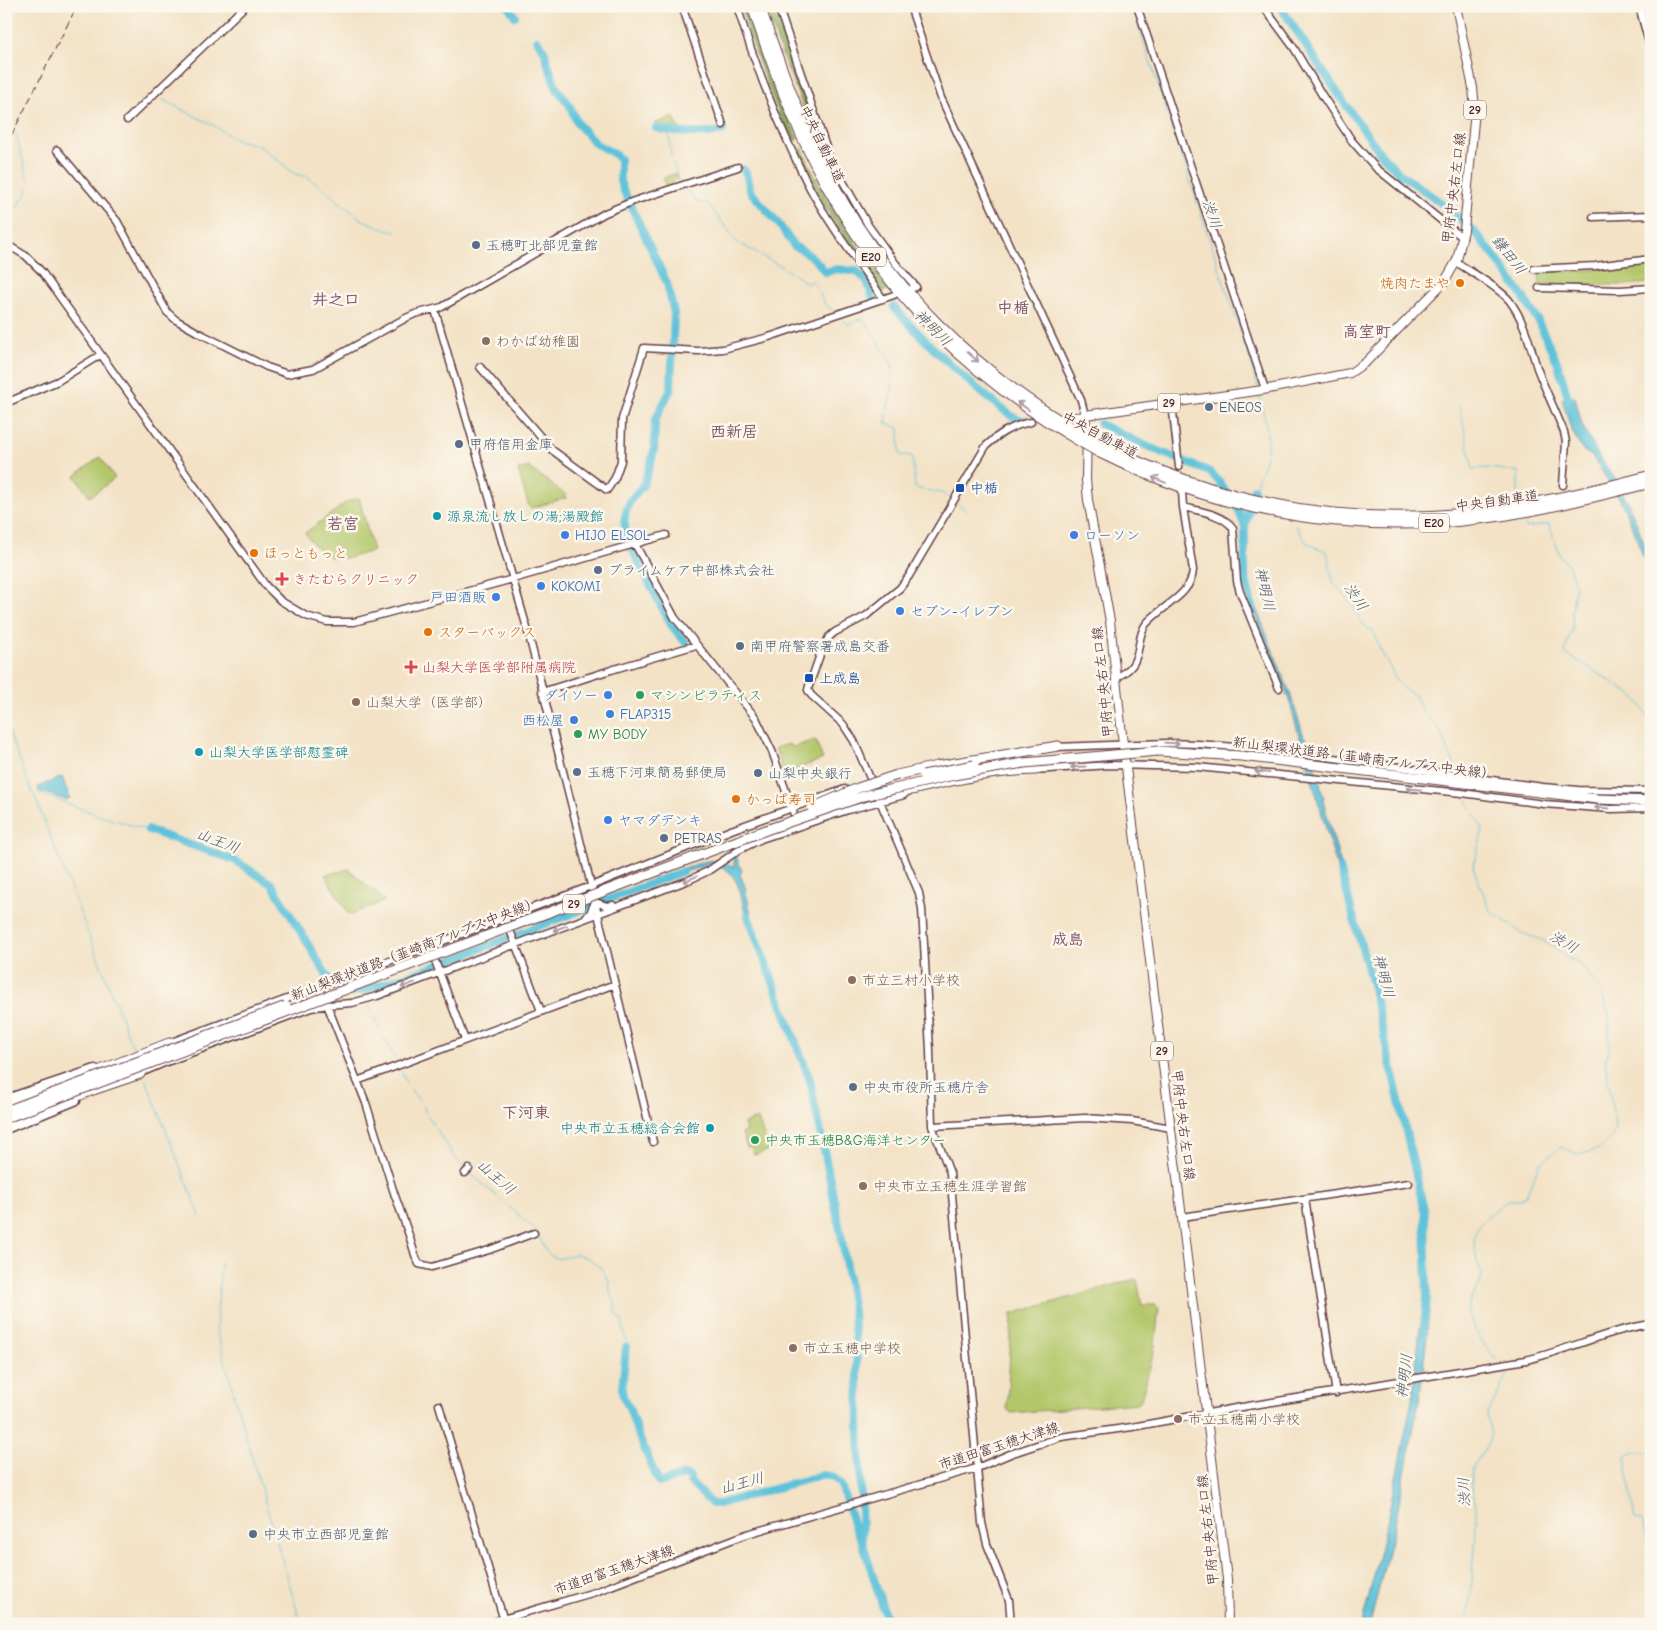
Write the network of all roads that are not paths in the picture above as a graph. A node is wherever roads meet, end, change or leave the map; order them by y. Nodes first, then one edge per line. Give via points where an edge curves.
1 (245, 6) edge
2 (682, 6) edge
3 (737, 6) edge
4 (752, 6) edge
5 (760, 6) edge
6 (778, 6) edge
7 (910, 6) edge
8 (1137, 6) edge
9 (1263, 6) edge
10 (1456, 6) edge
11 (1639, 6) edge
12 (1651, 51) edge
13 (127, 120) dead end
14 (723, 125) dead end
15 (57, 150) dead end
16 (738, 167) dead end
17 (1651, 215) edge
18 (1593, 218) dead end
19 (1463, 238) junction
20 (6, 244) edge
21 (1651, 259) edge
22 (1456, 262) junction
23 (1534, 269) dead end
24 (912, 288) dead end
25 (1538, 288) dead end
26 (1651, 288) edge
27 (894, 295) dead end
28 (883, 299) junction
29 (435, 310) junction
30 (100, 355) junction
31 (480, 367) dead end
32 (1264, 390) junction
33 (6, 403) edge
34 (1172, 403) junction
35 (1085, 415) junction
36 (1064, 417) dead end
37 (1031, 422) dead end
38 (1080, 437) junction
39 (1180, 467) dead end
40 (1651, 475) edge
41 (1651, 483) edge
42 (1563, 485) dead end
43 (1628, 485) junction
44 (1182, 492) dead end
45 (1183, 507) junction
46 (666, 535) dead end
47 (632, 544) junction
48 (513, 579) junction
49 (696, 645) junction
50 (1116, 679) junction
51 (1279, 688) dead end
52 (542, 692) junction
53 (1123, 744) junction
54 (1058, 746) junction
55 (1158, 751) junction
56 (1126, 766) junction
57 (1036, 770) junction
58 (870, 780) junction
59 (1651, 791) edge
60 (1565, 796) junction
61 (1651, 796) edge
62 (880, 801) junction
63 (1651, 801) edge
64 (792, 808) junction
65 (1651, 808) edge
66 (805, 810) junction
67 (798, 827) junction
68 (741, 840) junction
69 (604, 881) junction
70 (591, 886) junction
71 (567, 894) junction
72 (634, 900) junction
73 (596, 905) junction
74 (505, 917) junction
75 (515, 941) junction
76 (429, 945) junction
77 (440, 973) junction
78 (615, 984) junction
79 (320, 987) junction
80 (327, 1005) junction
81 (541, 1011) junction
82 (465, 1040) junction
83 (169, 1043) joint
84 (130, 1057) junction
85 (143, 1072) junction
86 (358, 1081) junction
87 (6, 1098) edge
88 (6, 1103) edge
89 (6, 1111) edge
90 (6, 1118) edge
91 (6, 1125) edge
92 (932, 1126) junction
93 (1171, 1128) junction
94 (6, 1130) edge
95 (653, 1142) dead end
96 (1409, 1182) dead end
97 (1305, 1199) junction
98 (1182, 1217) junction
99 (534, 1234) dead end
100 (1651, 1324) edge
101 (1336, 1393) junction
102 (439, 1405) dead end
103 (1207, 1414) junction
104 (977, 1468) junction
105 (504, 1621) edge
106 (486, 1624) edge
107 (1011, 1624) edge
108 (1228, 1624) edge

1 - 13 street
2 - 14 street
3 - 28 street via 783,132 805,179
38 -> 4 highway, 中央自動車道 / E20 via 1031,412 981,375 923,320 878,267 843,216 812,158 777,78
5 -> 38 highway, 中央自動車道 / E20 via 791,93 819,155 849,210 885,262 930,315 981,364
6 - 24 street via 830,159 868,225 916,287
7 - 35 street via 941,98 1081,400
8 - 32 street
9 - 19 street via 1294,48 1352,140 1376,168
10 - 19 main road, 甲府中央右左口線 / 29 via 1475,110
11 - 12 street
15 - 29 street via 117,221 167,312 200,333 280,373 293,374 313,369 406,318
16 - 29 street via 605,213
17 - 18 street
19 - 22 main road, 甲府中央右左口線 / 29
20 - 30 street via 26,256 42,272
21 - 23 street
22 - 32 main road, 甲府中央右左口線 / 29 via 1445,281 1356,370 1343,376
22 - 42 street via 1502,294 1513,306 1564,432
25 - 26 street
27 - 28 street
28 - 31 street via 757,341 723,349 643,350 622,419 622,461 607,490 552,450
29 - 48 street
30 - 33 street via 58,381
30 - 48 street via 266,586 298,612 326,622 354,622
32 - 34 main road, 甲府中央右左口線 / 29
34 - 35 main road, 甲府中央右左口線 / 29
34 - 39 street
35 - 36 street
35 - 50 main road, 甲府中央右左口線 / 29 via 1088,500 1110,621
37 - 58 street via 1005,431 986,446 900,588 864,618 832,634 824,643 808,690 843,724 861,754
38 - 43 highway, 中央自動車道 / E20, bridge via 1099,448 1223,497 1260,506 1341,514 1434,516 1498,509
40 - 43 highway, 中央自動車道 / E20
41 - 43 highway, 中央自動車道 / E20
44 - 45 street
45 - 50 street via 1193,578 1185,590 1146,625 1140,634 1133,666
45 - 51 street via 1222,518 1233,528 1240,592
46 - 47 street
47 - 48 street
47 - 49 street via 675,618
48 - 52 street
49 - 52 street
49 - 64 street via 756,718 772,751
50 - 53 main road, 甲府中央右左口線 / 29
52 - 70 street
53 - 54 street
53 - 56 main road, 甲府中央右左口線 / 29
53 -> 59 street via 1190,744 1302,754 1543,788
54 - 58 street via 940,762
54 - 66 highway, bridge via 923,768 858,788
55 - 60 highway, 新山梨環状道路（韮崎南アルプス中央線） / 29 via 1241,756
55 - 66 highway, 新山梨環状道路（韮崎南アルプス中央線） / 29, bridge via 1063,753 971,766 883,786
55 - 68 highway, 新山梨環状道路（韮崎南アルプス中央線） / 29, bridge via 1024,763 932,780 864,796
56 -> 57 street
65 -> 56 street via 1575,806 1206,767
56 - 93 main road, 甲府中央右左口線 / 29
57 - 62 street
57 - 68 highway, bridge via 955,780 889,795
58 - 62 street
58 - 64 street
60 - 61 highway
60 - 63 highway
62 - 67 street
62 - 92 street via 922,909
64 - 67 street
64 - 69 street
66 - 89 highway, 新山梨環状道路（韮崎南アルプス中央線） / 29, bridge
67 -> 72 street via 739,850 708,872
68 - 90 highway, 新山梨環状道路（韮崎南アルプス中央線） / 29, bridge
69 - 70 street
69 - 73 street via 597,890
70 - 71 street
70 - 73 street
71 - 73 street via 580,893
71 - 74 street
72 - 73 street
72 - 73 street via 610,906
73 -> 75 street via 584,919
73 - 78 street
74 - 75 street
74 - 76 street
75 - 77 street
75 - 81 street
76 - 77 street
76 - 79 street
77 -> 80 street via 360,1002
77 - 82 street
78 - 81 street
78 - 95 street
79 - 80 street
79 - 83 street
80 - 85 street via 311,1008
80 - 86 street
81 - 82 street
82 - 86 street
83 - 84 highway
84 - 87 street
84 - 88 highway
85 - 91 highway
85 - 94 street
86 - 99 street via 419,1264 432,1267
92 - 93 street via 1072,1118 1117,1120
92 - 104 street via 951,1178
93 - 98 main road, 甲府中央右左口線 / 29
96 - 97 street
97 - 98 street
97 - 101 street
98 - 103 main road, 甲府中央右左口線 / 29
100 - 101 street, 市道田富玉穂大津線 via 1545,1356
101 - 103 street, 市道田富玉穂大津線
102 - 105 street
103 - 104 street, 市道田富玉穂大津線 via 1061,1436
103 - 108 main road, 甲府中央右左口線 / 29 via 1227,1579
104 - 105 street, 市道田富玉穂大津線 via 747,1534 595,1592
104 - 107 street via 983,1530 1007,1593
105 - 106 street, 市道田富玉穂大津線

